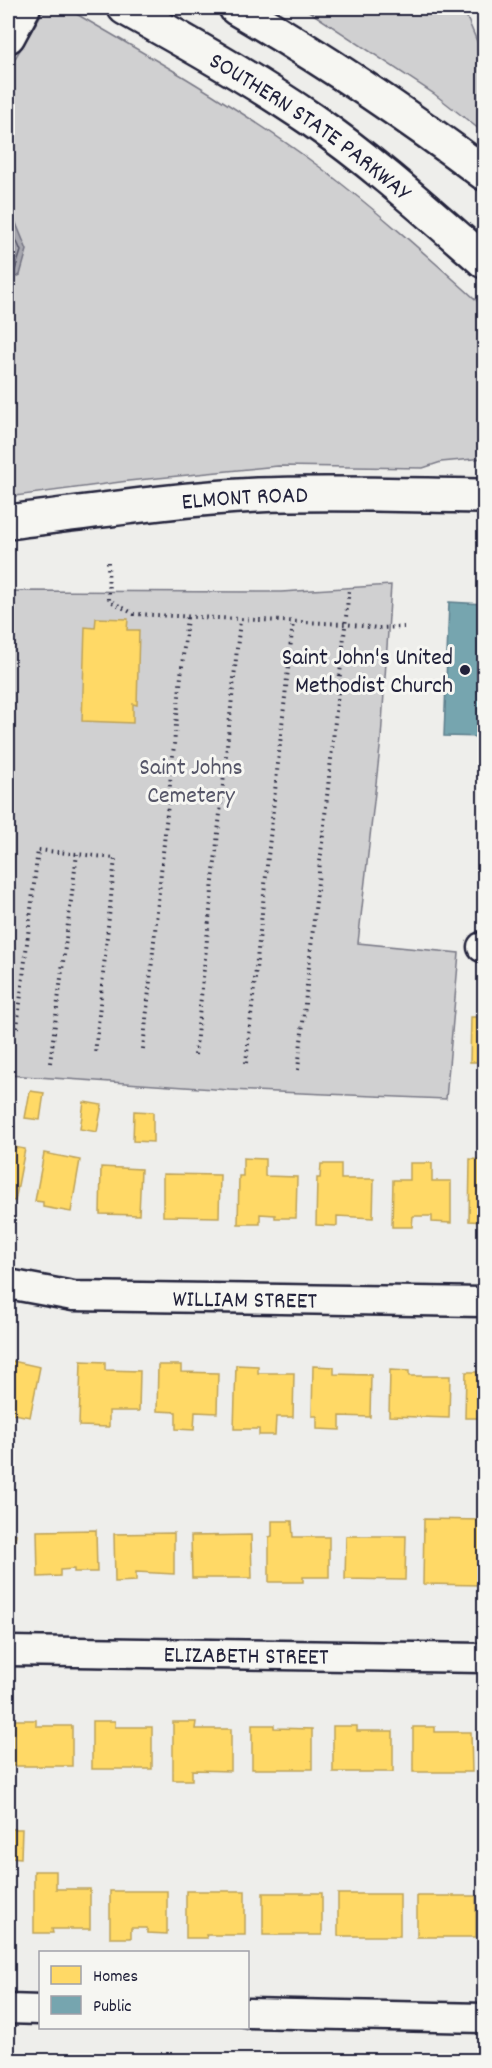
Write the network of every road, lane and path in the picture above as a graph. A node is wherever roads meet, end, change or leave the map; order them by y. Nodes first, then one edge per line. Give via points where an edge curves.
1 (23, 8) edge
2 (125, 8) edge
3 (236, 8) edge
4 (8, 36) edge
5 (484, 172) edge
6 (484, 261) edge
7 (484, 496) edge
8 (8, 522) edge
9 (108, 562) dead end
10 (349, 589) dead end
11 (187, 617) junction
12 (240, 620) junction
13 (293, 622) junction
14 (345, 624) junction
15 (404, 627) dead end
16 (77, 854) junction
17 (17, 1028) dead end
18 (143, 1049) dead end
19 (95, 1054) dead end
20 (195, 1055) dead end
21 (50, 1063) dead end
22 (246, 1063) dead end
23 (298, 1070) dead end
24 (8, 1284) edge
25 (484, 1302) edge
26 (8, 1651) edge
27 (484, 1658) edge
28 (8, 2009) edge
29 (39, 2010) edge
30 (249, 2013) edge
31 (484, 2018) edge

1 - 4 main road
2 - 6 main road, SOUTHERN STATE PARKWAY via 220,61 314,122
3 - 5 main road via 370,90
7 - 8 main road, ELMONT ROAD via 257,495
9 - 11 path via 109,600 134,614
10 - 14 path
11 - 12 path
11 - 18 path
12 - 13 path
12 - 20 path
13 - 14 path
13 - 22 path
14 - 15 path
14 - 23 path
16 - 17 path via 38,850
16 - 19 path via 115,858
16 - 21 path
24 - 25 street, WILLIAM STREET via 73,1296
26 - 27 street, ELIZABETH STREET
28 - 29 street
30 - 31 street

